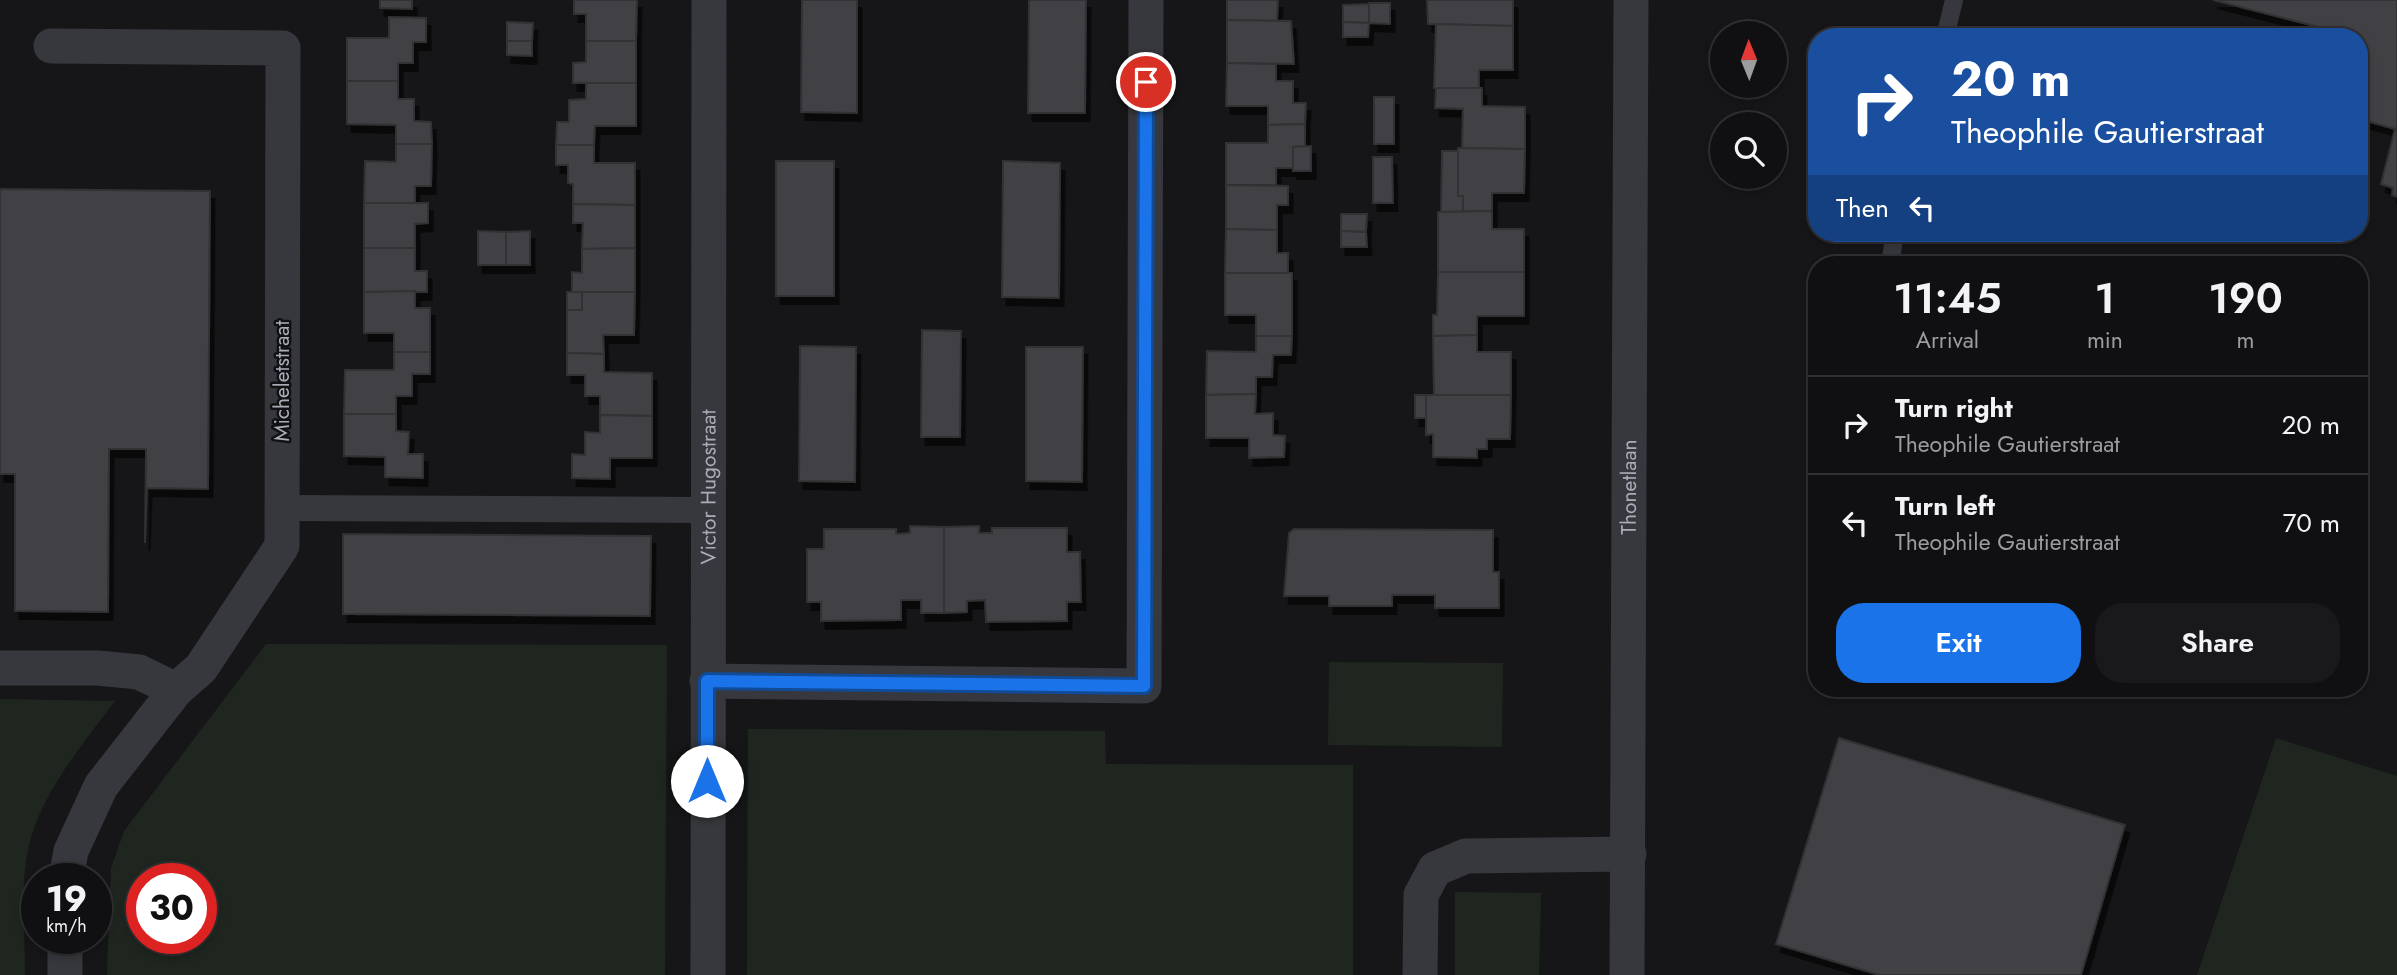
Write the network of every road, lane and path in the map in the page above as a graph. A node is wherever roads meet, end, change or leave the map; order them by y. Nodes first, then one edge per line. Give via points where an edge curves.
1 (709, 0) edge
2 (1146, 0) edge
3 (1631, 0) edge
4 (1954, 0) edge
5 (1947, 28) edge
6 (51, 46) dead end
7 (282, 508) junction
8 (708, 510) junction
9 (0, 668) edge
10 (707, 681) junction
11 (176, 690) junction
12 (1629, 854) junction
13 (69, 863) edge
14 (65, 954) edge
15 (65, 975) edge
16 (708, 975) edge
17 (1420, 975) edge
18 (1627, 975) edge

1 - 8 street, Victor Hugostraat
2 - 10 street via 1144,686
3 - 12 street, Thonetlaan
4 - 5 lane
6 - 7 street, Micheletstraat via 283,48
7 - 8 street
7 - 11 street, Micheletstraat via 282,546 201,668
8 - 10 street, Victor Hugostraat
9 - 11 street via 139,672
10 - 16 street, Victor Hugostraat
11 - 13 street, Micheletstraat via 100,786
12 - 17 street via 1466,856 1435,869 1421,895
12 - 18 street, Thonetlaan
14 - 15 street

